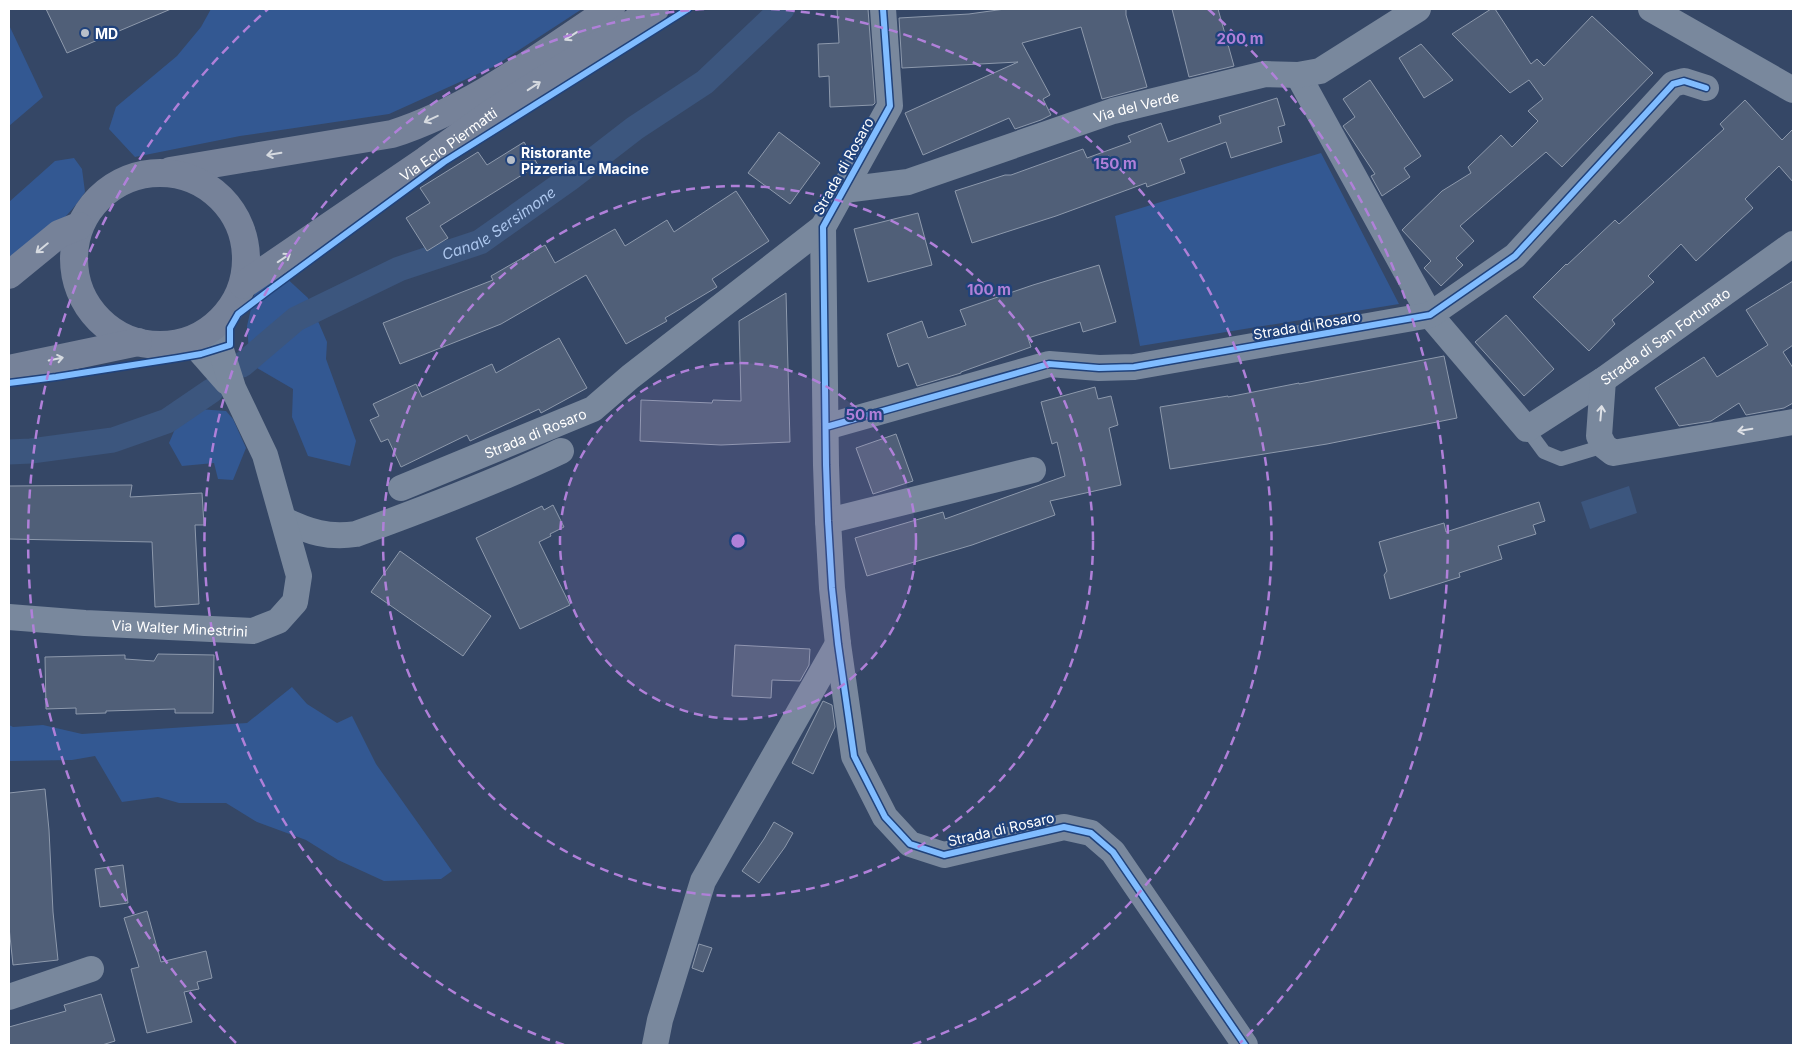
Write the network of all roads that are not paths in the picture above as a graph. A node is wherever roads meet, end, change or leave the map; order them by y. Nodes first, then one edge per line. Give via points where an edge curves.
1 (611, 9) edge
2 (655, 9) edge
3 (883, 9) edge
4 (1418, 9) edge
5 (1652, 9) edge
6 (1298, 74) junction
7 (1706, 88) dead end
8 (1793, 90) edge
9 (162, 172) junction
10 (844, 190) junction
11 (80, 226) junction
12 (823, 228) junction
13 (1793, 244) edge
14 (9, 275) edge
15 (243, 285) junction
16 (1430, 315) junction
17 (216, 325) junction
18 (190, 340) junction
19 (138, 342) junction
20 (9, 369) edge
21 (1603, 380) junction
22 (233, 388) junction
23 (1793, 422) edge
24 (826, 427) junction
25 (1527, 429) junction
26 (1604, 446) junction
27 (561, 451) dead end
28 (1033, 470) dead end
29 (401, 488) dead end
30 (284, 520) junction
31 (828, 521) junction
32 (9, 617) edge
33 (838, 644) junction
34 (91, 969) dead end
35 (9, 997) edge
36 (655, 1045) edge
37 (1246, 1045) edge

1 -> 9 main road, Via Eclo Piermatti via 481,95 412,128
15 -> 2 main road, Via Eclo Piermatti via 493,112
3 - 10 street, Strada di Rosaro via 890,106
4 - 6 street, Via del Verde via 1320,71
5 - 8 street
6 - 10 street, Via del Verde via 1265,74 1113,111 908,182
6 - 16 street
7 - 16 street, Strada di Rosaro via 1684,81 1673,84 1515,256
9 - 11 main road, Via Eclo Piermatti via 142,174 108,189 91,207
9 - 15 main road, Via Eclo Piermatti via 188,176 212,189 231,208 243,232 246,250
10 - 12 street, Strada di Rosaro
11 -> 14 main road via 59,234
11 - 19 main road, Via Eclo Piermatti via 73,255 77,284 90,310 111,330
12 - 24 street, Strada di Rosaro
12 - 29 street, Strada di Rosaro via 630,377 594,409
13 - 21 street, Strada di San Fortunato
15 - 17 main road, Via Eclo Piermatti via 232,307
16 - 24 street, Strada di Rosaro via 1134,367 1049,364
16 - 25 street
17 - 18 main road, Via Eclo Piermatti
17 - 22 street, Via Walter Minestrini
18 - 19 main road, Via Eclo Piermatti via 156,345
18 - 22 street, Via Walter Minestrini
20 -> 19 main road, Via Eclo Piermatti
21 - 25 street
26 -> 21 street, Strada di San Fortunato via 1599,436
22 - 30 street, Via Walter Minestrini via 265,455
23 -> 26 street via 1613,453
24 - 31 street, Strada di Rosaro
25 - 26 lane via 1544,452 1561,459
27 - 30 street via 447,501 356,534 322,535
28 - 31 street
30 - 32 street, Via Walter Minestrini via 299,576 295,602 278,621 253,631
31 - 33 street, Strada di Rosaro
33 - 36 street via 703,881
33 - 37 street, Strada di Rosaro via 854,756 885,817 910,844 944,855 1064,827 1091,832 1113,852
34 - 35 street

